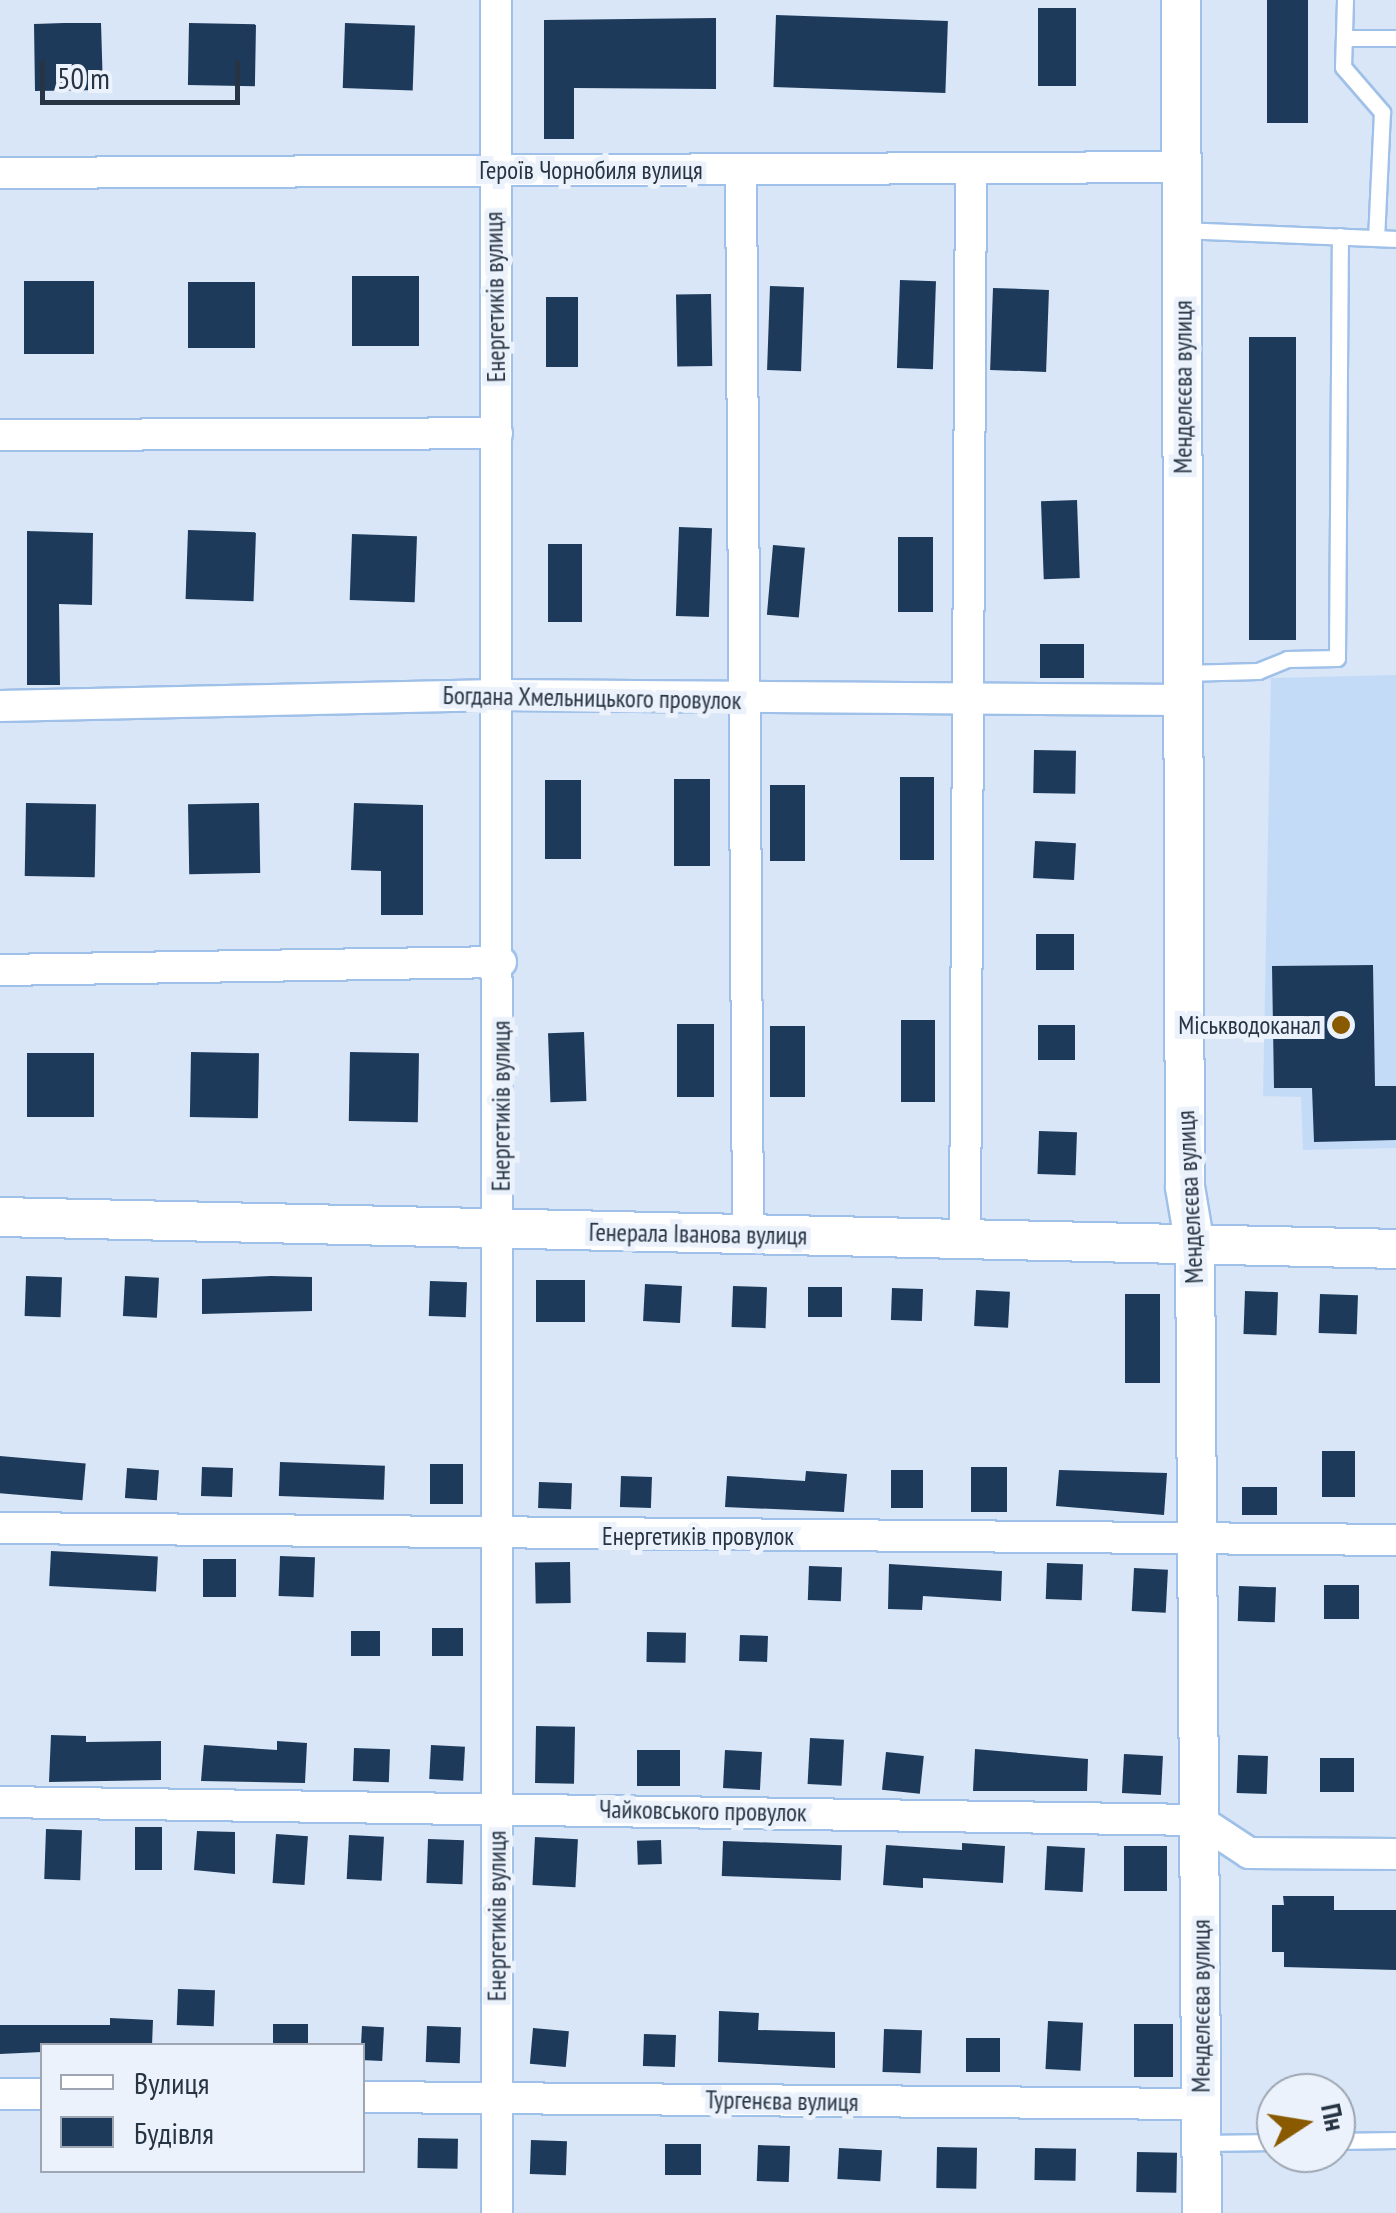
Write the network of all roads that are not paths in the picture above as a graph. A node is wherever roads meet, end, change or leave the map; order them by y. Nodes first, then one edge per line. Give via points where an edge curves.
1 (496, 0) edge
2 (1182, 0) edge
3 (1345, 0) edge
4 (1345, 38) junction
5 (1396, 38) edge
6 (1182, 167) junction
7 (971, 168) junction
8 (493, 170) junction
9 (741, 170) junction
10 (0, 173) edge
11 (1182, 230) junction
12 (1340, 236) junction
13 (1376, 238) junction
14 (1396, 238) edge
15 (497, 433) junction
16 (0, 435) edge
17 (1184, 686) junction
18 (501, 695) junction
19 (745, 700) junction
20 (968, 701) junction
21 (0, 706) edge
22 (501, 962) junction
23 (0, 970) edge
24 (0, 1217) edge
25 (501, 1229) junction
26 (748, 1235) junction
27 (966, 1240) junction
28 (1195, 1246) junction
29 (1396, 1249) edge
30 (0, 1528) edge
31 (500, 1535) junction
32 (1197, 1540) junction
33 (1396, 1540) edge
34 (0, 1802) edge
35 (498, 1807) junction
36 (1199, 1820) junction
37 (1396, 1854) edge
38 (0, 2094) edge
39 (40, 2094) edge
40 (365, 2097) edge
41 (496, 2098) junction
42 (1202, 2104) junction
43 (1396, 2140) edge
44 (1356, 2141) edge
45 (1256, 2142) edge
46 (1202, 2143) junction
47 (497, 2213) edge
48 (1202, 2213) edge

1 - 8 street, Енергетиків вулиця
2 - 6 street, Менделєєва вулиця
3 - 4 lane
4 - 5 lane
4 - 13 lane via 1344,68 1382,112
6 - 7 street, Героїв Чорнобиля вулиця
6 - 11 street, Менделєєва вулиця
7 - 9 street, Героїв Чорнобиля вулиця
7 - 20 street
8 - 9 street, Героїв Чорнобиля вулиця
8 - 10 street, Героїв Чорнобиля вулиця
8 - 15 street, Енергетиків вулиця
9 - 19 street
11 - 12 lane
11 - 17 street, Менделєєва вулиця
12 - 13 lane
12 - 17 lane via 1337,658 1286,659
13 - 14 lane
15 - 16 street
15 - 18 street, Енергетиків вулиця
17 - 20 street, Богдана Хмельницького провулок
17 - 28 street, Менделєєва вулиця via 1185,1188
18 - 19 street, Богдана Хмельницького провулок
18 - 21 street, Богдана Хмельницького провулок
18 - 22 street, Енергетиків вулиця
19 - 20 street, Богдана Хмельницького провулок
19 - 26 street
20 - 27 street
22 - 23 street
22 - 25 street, Енергетиків вулиця
24 - 25 street, Генерала Іванова вулиця
25 - 26 street, Генерала Іванова вулиця
25 - 31 street, Енергетиків вулиця
26 - 27 street, Генерала Іванова вулиця
27 - 28 street, Генерала Іванова вулиця
28 - 29 street, Генерала Іванова вулиця
28 - 32 street, Менделєєва вулиця
30 - 31 street, Енергетиків провулок
31 - 32 street, Енергетиків провулок
31 - 35 street, Енергетиків вулиця
32 - 33 street, Енергетиків провулок
32 - 36 street, Менделєєва вулиця
34 - 35 street, Чайковського провулок
35 - 36 street, Чайковського провулок
35 - 41 street, Енергетиків вулиця
36 - 37 street via 1249,1853
36 - 42 street, Менделєєва вулиця
38 - 39 street
40 - 41 street, Тургенєва вулиця
41 - 42 street, Тургенєва вулиця
41 - 47 street, Енергетиків вулиця
42 - 46 street, Менделєєва вулиця
43 - 44 lane
45 - 46 lane
46 - 48 street, Менделєєва вулиця

